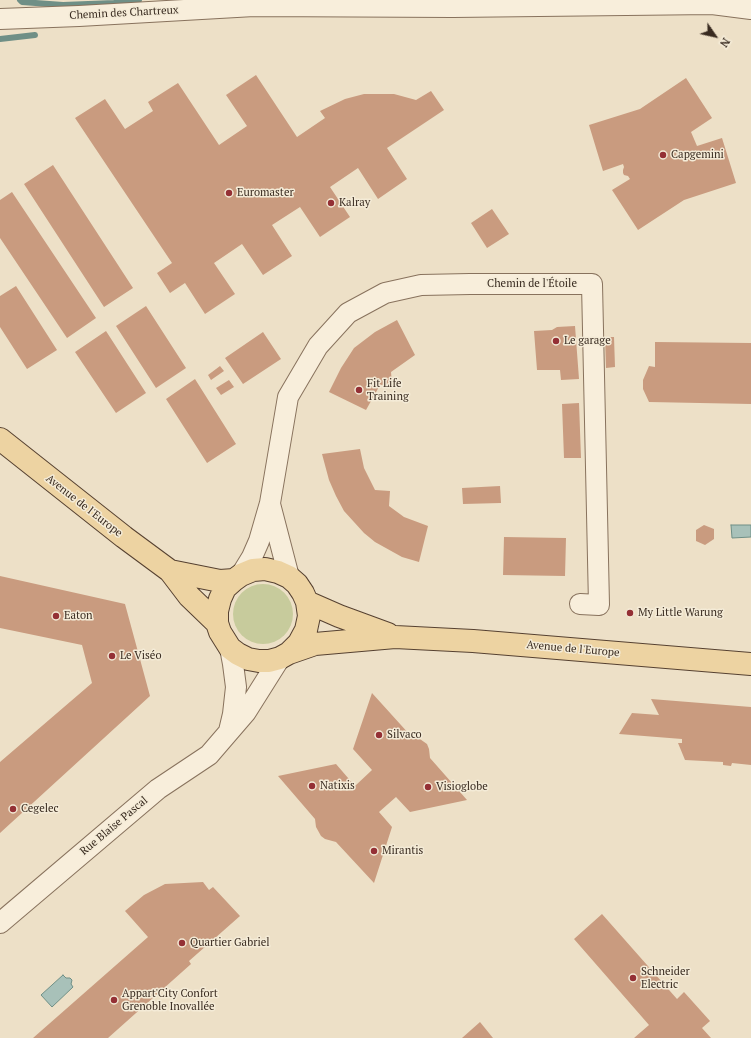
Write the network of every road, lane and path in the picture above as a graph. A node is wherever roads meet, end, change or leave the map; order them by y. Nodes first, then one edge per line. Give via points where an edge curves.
1 (751, 9) edge
2 (0, 19) edge
3 (0, 438) edge
4 (270, 503) junction
5 (170, 571) junction
6 (238, 577) junction
7 (289, 578) junction
8 (307, 602) junction
9 (580, 604) dead end
10 (217, 623) junction
11 (395, 637) junction
12 (230, 648) junction
13 (284, 655) junction
14 (751, 664) edge
15 (229, 733) junction
16 (0, 922) edge

1 - 2 street, Chemin des Chartreux via 712,4 254,6
3 - 5 main road, Avenue de l'Europe
4 - 6 street, Chemin de l'Étoile via 259,541 252,557
4 - 7 street, Chemin de l'Étoile
4 - 9 street, Chemin de l'Étoile via 288,397 318,346 348,314 385,293 421,285 592,284 599,605
5 - 6 main road, Avenue de l'Europe via 220,581
5 - 10 main road, Avenue de l'Europe via 189,596
6 - 7 main road, Avenue de l'Europe via 253,570 266,569
6 - 10 main road via 226,588 220,599
7 - 8 main road, Avenue de l'Europe via 297,584
8 - 11 main road, Avenue de l'Europe
8 - 13 main road, Avenue de l'Europe via 309,616 306,630 299,643
10 - 12 main road, Avenue de l'Europe
11 - 13 main road, Avenue de l'Europe via 315,644
11 - 14 main road, Avenue de l'Europe
12 - 13 main road, Avenue de l'Europe via 248,659 259,661 269,661
12 - 15 street via 236,687
13 - 15 street, Rue Blaise Pascal
15 - 16 street, Rue Blaise Pascal via 209,755 158,789

